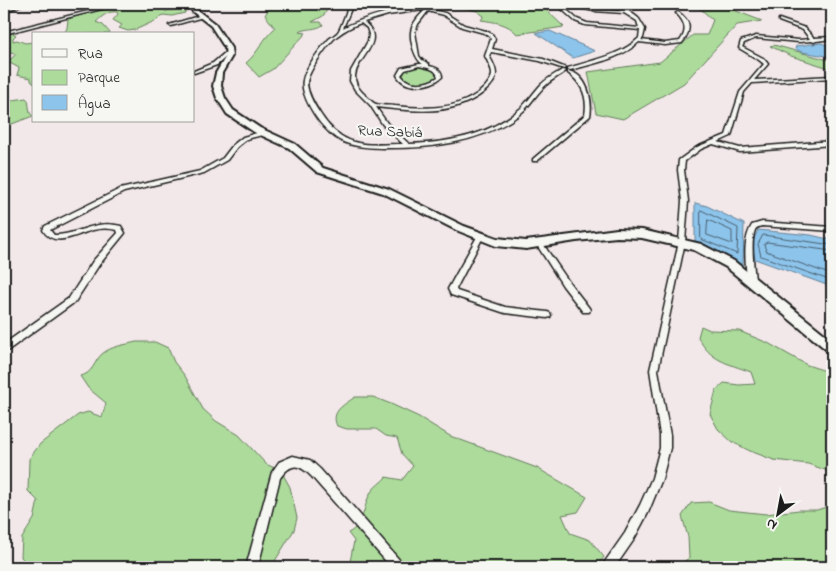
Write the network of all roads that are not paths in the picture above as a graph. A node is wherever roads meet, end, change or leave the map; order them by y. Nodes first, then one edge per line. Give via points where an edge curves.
1 (21, 4) edge
2 (119, 4) edge
3 (192, 4) edge
4 (351, 4) edge
5 (558, 4) edge
6 (565, 4) edge
7 (611, 4) edge
8 (4, 11) edge
9 (424, 11) junction
10 (621, 11) junction
11 (678, 13) dead end
12 (202, 16) junction
13 (780, 20) dead end
14 (362, 22) junction
15 (171, 25) dead end
16 (642, 29) junction
17 (340, 31) junction
18 (4, 33) edge
19 (832, 38) edge
20 (639, 41) junction
21 (814, 41) junction
22 (489, 50) junction
23 (229, 52) junction
24 (417, 56) junction
25 (411, 66) junction
26 (429, 66) junction
27 (567, 70) junction
28 (195, 72) edge
29 (832, 77) edge
30 (751, 82) junction
31 (372, 105) junction
32 (264, 133) junction
33 (832, 143) edge
34 (714, 144) junction
35 (408, 146) junction
36 (535, 160) dead end
37 (832, 229) edge
38 (480, 237) junction
39 (682, 242) junction
40 (540, 243) junction
41 (751, 280) junction
42 (586, 310) dead end
43 (547, 315) dead end
44 (832, 347) edge
45 (4, 348) edge
46 (252, 567) edge
47 (398, 567) edge
48 (608, 567) edge

1 - 8 street
2 - 18 street
3 - 12 main road
4 - 17 street
5 - 16 street via 583,23
6 - 10 street
7 - 10 street
9 - 14 street, Rua Sabiá via 389,11
9 - 22 street, Rua Sabiá via 444,14 463,26 491,35 493,39
9 - 24 street via 413,32
10 - 16 street via 635,16
11 - 20 street via 688,27 681,42
12 - 15 street
12 - 23 main road via 213,25
13 - 21 street via 804,30
14 - 17 street, Rua Sabiá
14 - 31 street via 368,27 370,41 352,79
16 - 20 street
17 - 35 street, Rua Sabiá via 307,72 304,82 316,112 332,134 345,141 361,145
19 - 21 street
20 - 27 street, Rua Sabiá via 609,56
21 - 30 street via 747,39 740,47 766,63
22 - 27 street via 541,60
22 - 31 street via 494,78 470,100 430,109
23 - 28 street via 215,64
23 - 32 main road via 217,79 221,98 234,116
24 - 25 street
24 - 26 street
25 - 26 street
25 - 26 street via 399,75 405,81 418,84 440,77 439,71
27 - 35 street, Rua Sabiá via 540,88 523,110 501,124 452,142
27 - 36 street via 583,83 587,116
29 - 30 street
30 - 34 street via 740,96 728,136
31 - 35 street via 384,124
32 - 38 main road via 292,146 320,170 395,195
32 - 45 street via 245,138 225,159 202,172 122,190 47,228 48,234 56,237 107,226 118,228 122,233 67,305
33 - 34 street via 740,150
34 - 39 street via 699,148 682,160
37 - 41 street via 756,225 750,249
38 - 40 main road via 512,244
38 - 43 street via 452,288 454,293 505,310
39 - 40 main road via 642,234 617,234
39 - 41 main road via 714,255
39 - 48 street via 654,360 654,379 665,435 662,462 644,509
40 - 42 street
41 - 44 main road
46 - 47 street via 276,476 283,466 293,461 306,464 316,473

